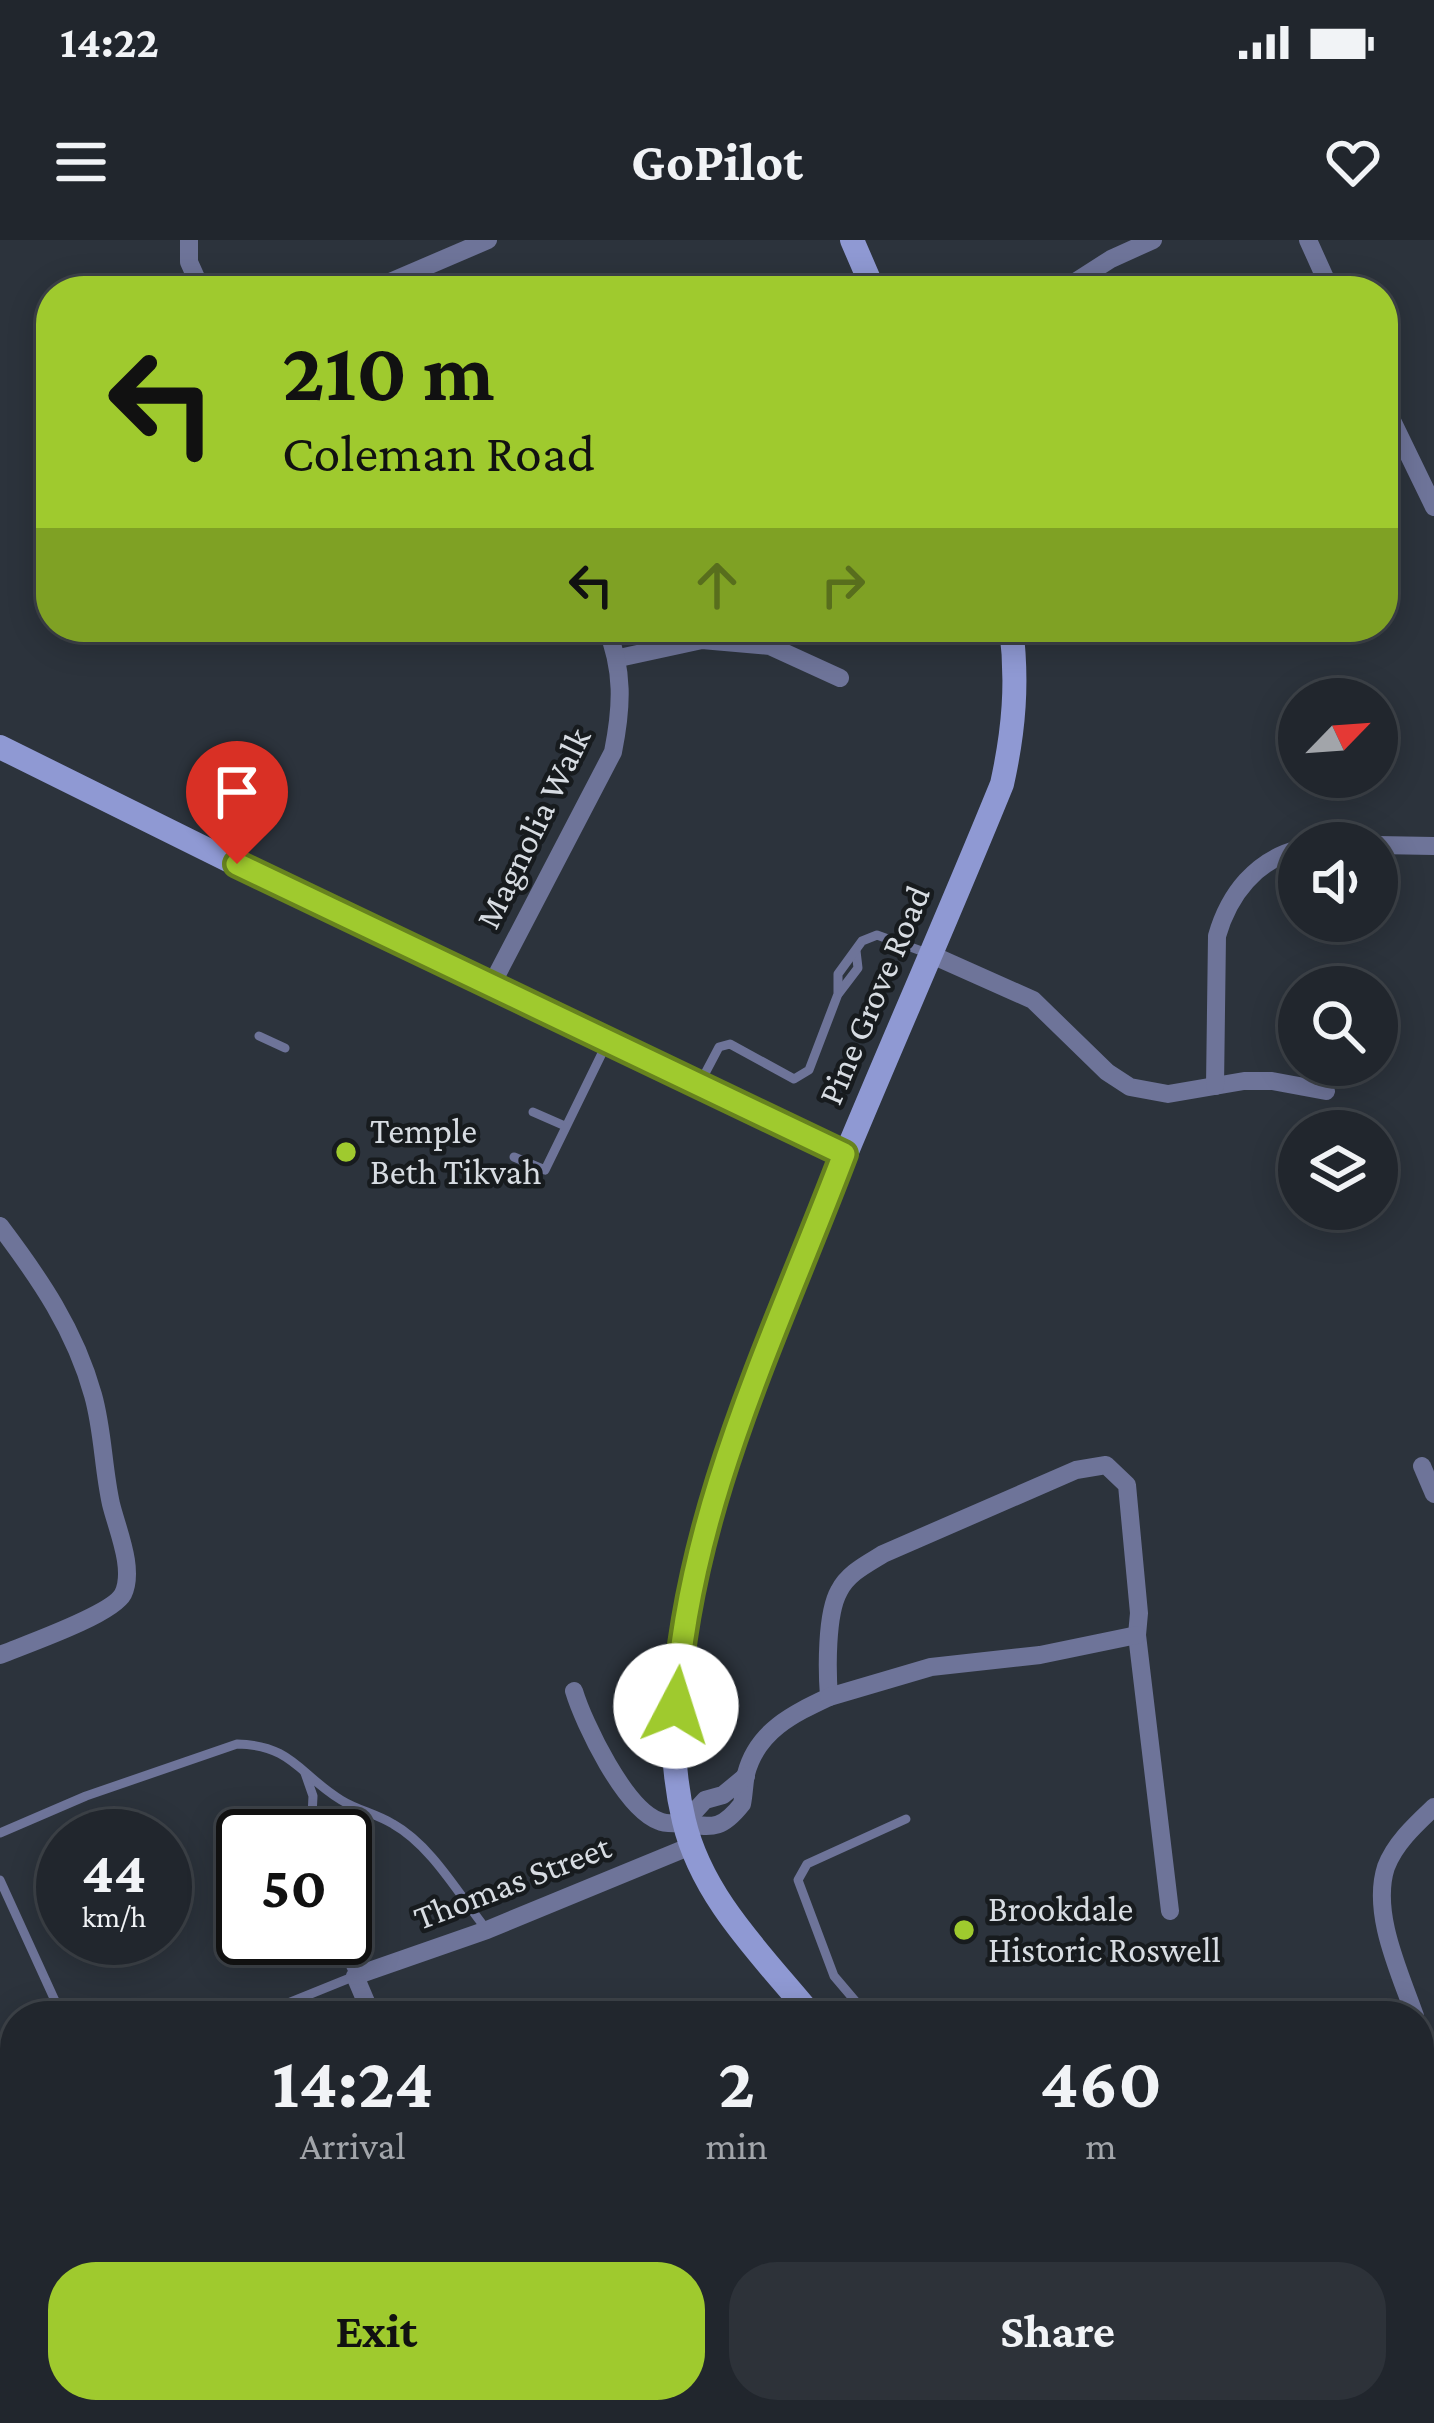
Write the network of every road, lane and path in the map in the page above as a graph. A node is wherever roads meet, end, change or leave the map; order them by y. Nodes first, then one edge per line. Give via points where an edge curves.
1 (189, 240) edge
2 (488, 240) edge
3 (852, 240) edge
4 (1153, 240) edge
5 (1308, 240) edge
6 (195, 276) edge
7 (404, 276) edge
8 (868, 276) edge
9 (1084, 276) edge
10 (1324, 276) edge
11 (1398, 433) edge
12 (1434, 507) edge
13 (613, 642) edge
14 (693, 642) edge
15 (725, 642) edge
16 (1013, 642) edge
17 (620, 658) junction
18 (840, 678) dead end
19 (0, 747) edge
20 (1398, 845) edge
21 (1434, 846) edge
22 (1278, 856) edge
23 (932, 956) junction
24 (491, 986) junction
25 (259, 1036) dead end
26 (608, 1041) junction
27 (285, 1048) dead end
28 (699, 1085) junction
29 (1215, 1086) junction
30 (1326, 1091) dead end
31 (533, 1112) dead end
32 (565, 1126) junction
33 (844, 1154) junction
34 (514, 1156) dead end
35 (0, 1226) edge
36 (1422, 1466) dead end
37 (1434, 1494) edge
38 (1137, 1635) junction
39 (0, 1655) edge
40 (574, 1691) dead end
41 (830, 1696) junction
42 (303, 1768) junction
43 (1434, 1807) edge
44 (312, 1809) edge
45 (906, 1819) dead end
46 (0, 1833) edge
47 (688, 1835) junction
48 (0, 1880) edge
49 (1170, 1911) dead end
50 (487, 1930) junction
51 (351, 1965) edge
52 (356, 1976) junction
53 (55, 2001) edge
54 (294, 2001) edge
55 (367, 2001) edge
56 (800, 2001) edge
57 (855, 2001) edge
58 (1410, 2001) edge

1 - 6 street
2 - 7 street
3 - 8 main road
4 - 9 street
5 - 10 street
11 - 12 street
13 - 17 street, Magnolia Walk
14 - 17 street
15 - 18 street via 770,646
16 - 23 main road, Pine Grove Road via 1014,727 1002,784
17 - 24 street, Magnolia Walk via 614,752
19 - 24 main road
20 - 21 street
22 - 29 street via 1252,874 1217,936
23 - 28 lane via 878,935 862,941 838,974 809,1070 794,1078 730,1044 719,1047
23 - 29 street via 1033,1000 1130,1087 1168,1094
23 - 33 main road, Pine Grove Road
24 - 26 main road
25 - 27 lane
26 - 28 main road
26 - 32 lane
28 - 33 main road
29 - 30 street via 1271,1081
31 - 32 lane
32 - 34 lane via 545,1169
33 - 47 main road, Pine Grove Road via 725,1459 697,1558 679,1659 674,1753
35 - 39 street via 46,1286 73,1339 93,1395 127,1571 124,1591 108,1607
36 - 37 street
38 - 41 street via 931,1666
38 - 41 street via 1126,1485 1106,1465 1076,1470 857,1570 837,1592 826,1666
38 - 49 street
40 - 47 street via 598,1751 648,1815
41 - 47 street, Thomas Street via 784,1718 746,1776 705,1800
42 - 44 lane
42 - 46 lane via 278,1749 237,1744
42 - 50 lane via 340,1800 420,1845
43 - 58 street via 1398,1844 1382,1898
45 - 57 lane via 807,1864 798,1880 834,1976
47 - 50 street, Thomas Street
47 - 56 main road, Pine Grove Road via 706,1882
48 - 53 lane
50 - 52 street, Thomas Street
51 - 52 lane
52 - 54 lane
52 - 55 street

